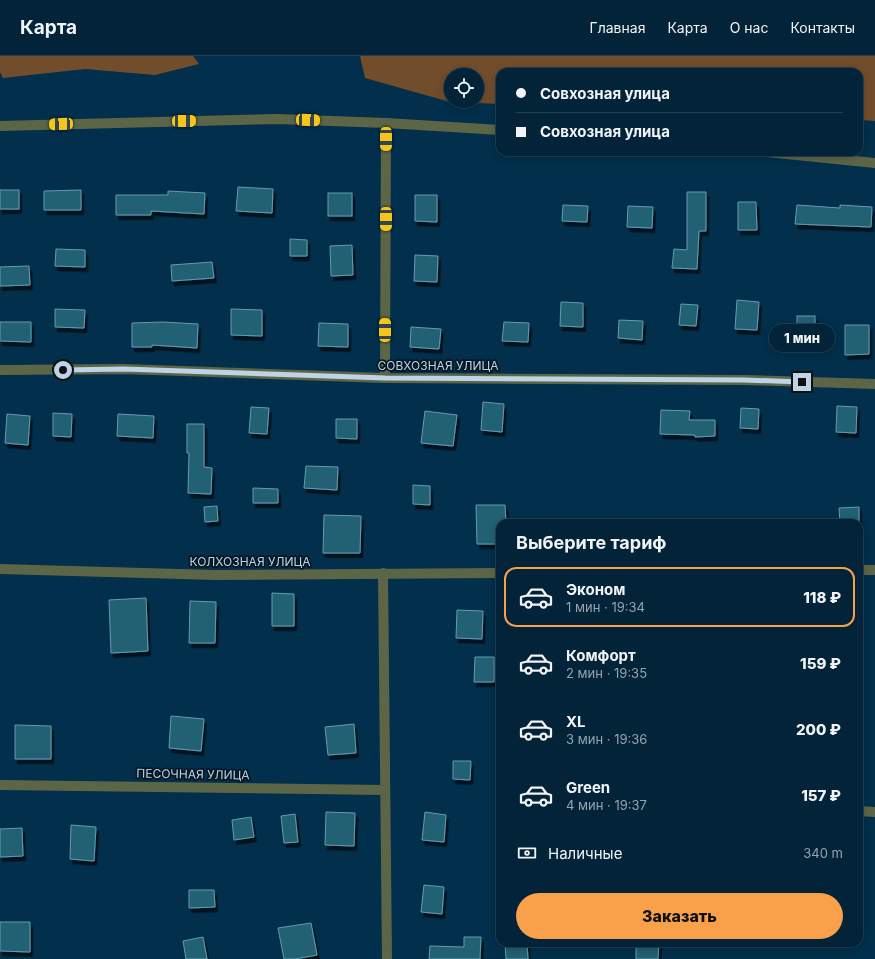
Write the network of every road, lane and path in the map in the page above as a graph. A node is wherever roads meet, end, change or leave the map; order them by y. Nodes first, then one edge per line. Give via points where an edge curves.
1 (386, 123) junction
2 (0, 126) edge
3 (496, 130) edge
4 (806, 156) edge
5 (875, 163) edge
6 (0, 370) edge
7 (385, 378) junction
8 (875, 384) edge
9 (0, 569) edge
10 (863, 570) edge
11 (875, 570) edge
12 (383, 573) junction
13 (496, 573) edge
14 (0, 785) edge
15 (385, 790) junction
16 (863, 811) edge
17 (875, 812) edge
18 (387, 959) edge

1 - 2 street via 277,119
1 - 3 street
1 - 7 street
4 - 5 street
6 - 7 street, СОВХОЗНАЯ УЛИЦА via 124,369
7 - 8 street, СОВХОЗНАЯ УЛИЦА via 736,380
9 - 12 street, КОЛХОЗНАЯ УЛИЦА via 216,575
10 - 11 street
12 - 13 street, КОЛХОЗНАЯ УЛИЦА
12 - 15 street
14 - 15 street, ПЕСОЧНАЯ УЛИЦА
15 - 18 street
16 - 17 street

